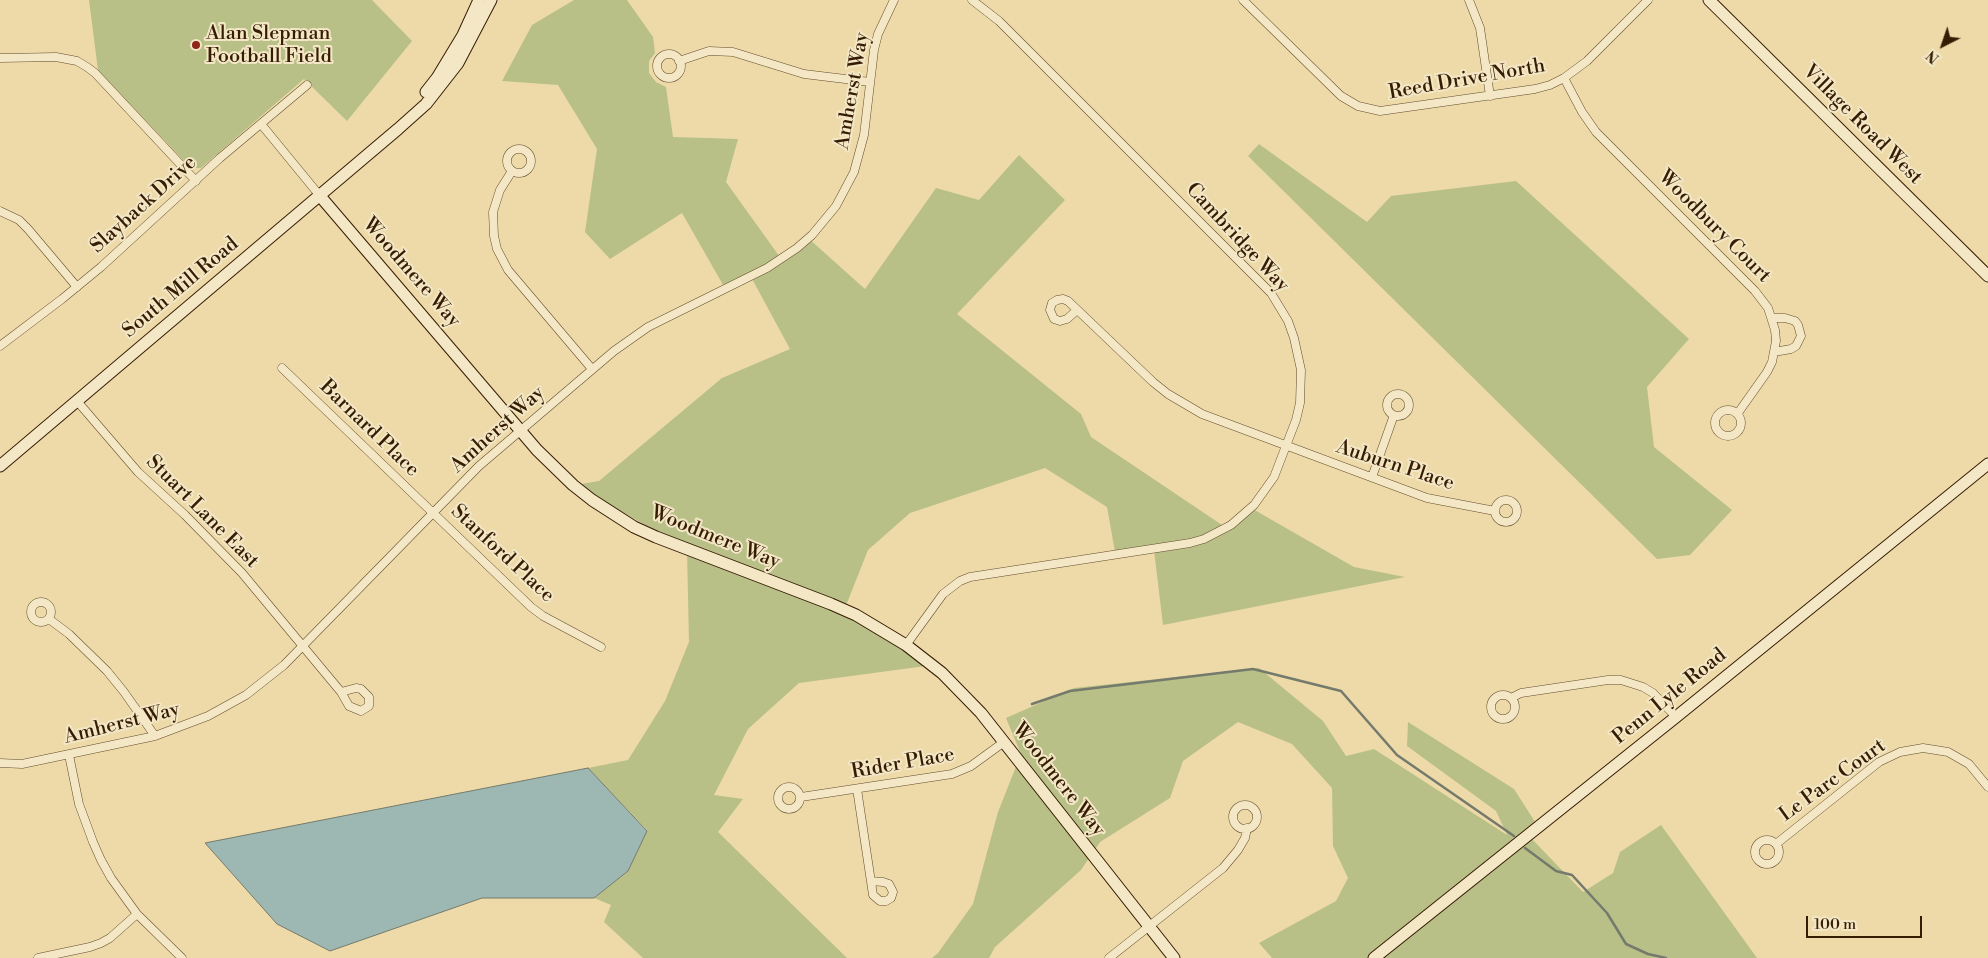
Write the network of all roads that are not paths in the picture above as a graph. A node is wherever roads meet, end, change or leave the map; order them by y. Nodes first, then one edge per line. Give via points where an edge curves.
1 (479, 0) edge
2 (491, 0) edge
3 (894, 0) edge
4 (972, 0) edge
5 (1243, 0) edge
6 (1469, 0) edge
7 (1648, 0) edge
8 (1709, 0) edge
9 (0, 58) edge
10 (679, 61) dead end
11 (1564, 78) junction
12 (870, 82) junction
13 (307, 85) dead end
14 (1490, 96) junction
15 (260, 124) junction
16 (386, 139) junction
17 (512, 171) dead end
18 (196, 180) junction
19 (320, 196) junction
20 (0, 211) edge
21 (1988, 276) edge
22 (77, 287) junction
23 (1077, 310) dead end
24 (1772, 318) junction
25 (0, 346) edge
26 (1774, 352) junction
27 (282, 368) dead end
28 (592, 369) junction
29 (77, 401) junction
30 (1738, 413) dead end
31 (1394, 415) dead end
32 (520, 430) junction
33 (1286, 445) junction
34 (1988, 464) edge
35 (0, 466) edge
36 (1372, 477) junction
37 (1495, 510) dead end
38 (433, 513) junction
39 (49, 619) dead end
40 (906, 645) junction
41 (303, 646) junction
42 (601, 647) dead end
43 (341, 692) dead end
44 (1511, 698) dead end
45 (1676, 717) junction
46 (155, 736) junction
47 (1004, 742) junction
48 (68, 755) junction
49 (0, 764) edge
50 (1988, 786) edge
51 (857, 789) junction
52 (801, 797) dead end
53 (1247, 828) dead end
54 (1776, 844) dead end
55 (871, 882) dead end
56 (137, 914) junction
57 (1150, 926) junction
58 (38, 958) edge
59 (182, 958) edge
60 (1109, 958) edge
61 (1174, 958) edge
62 (1374, 958) edge

1 - 16 street, South Mill Road via 463,35 437,78
2 - 16 street, South Mill Road via 472,39 443,83 426,104
3 - 12 street, Amherst Way via 878,34
4 - 33 street, Cambridge Way via 1006,28 1271,293 1288,321 1301,370 1300,403
5 - 14 street, Reed Drive North via 1341,96 1358,106 1392,111
6 - 14 street via 1480,28
7 - 11 street, Reed Drive North via 1587,61
8 - 21 street, Village Road West
9 - 18 street via 56,57 87,67
10 - 12 street via 709,51 733,52 804,74
11 - 14 street, Reed Drive North via 1535,89
11 - 24 street, Woodbury Court via 1596,132 1755,291
12 - 28 street, Amherst Way via 864,135 854,172 836,206 812,235 766,268 648,327
13 - 15 street, Slayback Drive
15 - 18 street, Slayback Drive
15 - 19 street, Woodmere Way
16 - 19 street, South Mill Road
17 - 28 street via 500,190 493,212 497,249 508,270
18 - 22 street, Slayback Drive
19 - 29 street, South Mill Road
19 - 32 street, Woodmere Way
20 - 22 street via 28,229
22 - 25 street, Slayback Drive
23 - 33 street, Auburn Place via 1168,394 1202,414
24 - 26 street, Woodbury Court
24 - 26 street via 1794,321 1801,336 1796,346
26 - 30 street, Woodbury Court via 1767,372
27 - 38 street, Barnard Place
28 - 32 street, Amherst Way
29 - 35 street, South Mill Road
29 - 41 street, Stuart Lane East via 138,472 214,543
31 - 36 street
32 - 38 street, Amherst Way
32 - 40 street, Woodmere Way via 573,485 634,526 831,604
33 - 36 street, Auburn Place
33 - 40 street, Cambridge Way via 1264,494 1243,516 1220,532 1190,543 970,577 943,594
34 - 45 street, Penn Lyle Road
36 - 37 street, Auburn Place via 1427,498
38 - 41 street, Amherst Way
38 - 42 street, Stanford Place via 531,607
39 - 46 street via 107,671
40 - 47 street, Woodmere Way via 960,691
41 - 43 street, Stuart Lane East
41 - 46 street, Amherst Way via 268,679 228,706 189,725
44 - 45 street via 1521,692 1621,680 1638,684 1653,693
45 - 62 street, Penn Lyle Road
46 - 48 street, Amherst Way
47 - 51 street, Rider Place via 971,766 952,774
47 - 57 street, Woodmere Way
48 - 49 street, Amherst Way via 22,764
48 - 56 street via 79,804 94,847
50 - 54 street, Le Parc Court via 1969,764 1948,752 1923,748 1900,752 1879,762
51 - 52 street, Rider Place
51 - 55 street
53 - 57 street via 1245,838 1227,864
56 - 58 street via 100,943
56 - 59 street
57 - 60 street
57 - 61 street, Woodmere Way

